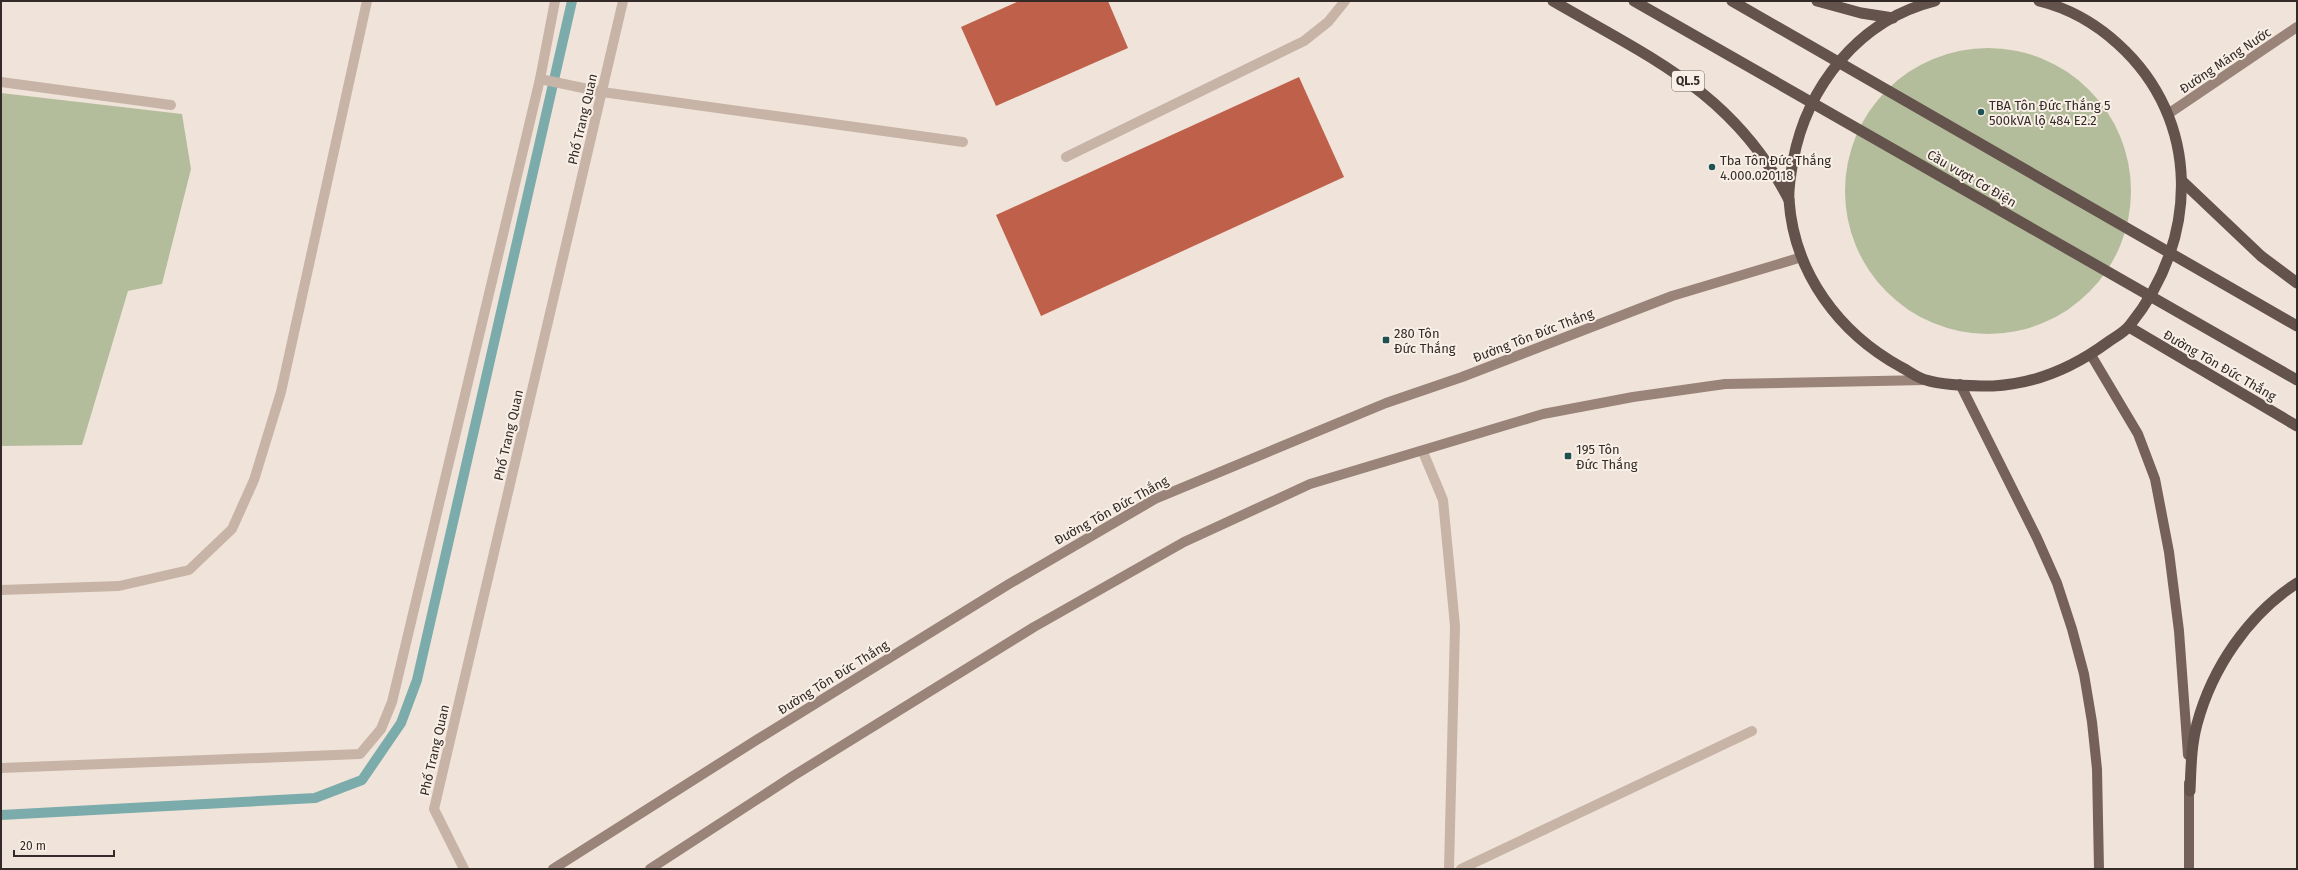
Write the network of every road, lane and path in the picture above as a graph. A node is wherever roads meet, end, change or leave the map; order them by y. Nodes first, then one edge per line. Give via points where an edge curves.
1 (367, 1) edge
2 (555, 1) edge
3 (623, 1) edge
4 (1345, 1) edge
5 (1553, 1) edge
6 (1634, 1) edge
7 (1732, 1) edge
8 (1817, 1) edge
9 (1935, 1) edge
10 (2046, 2) edge
11 (1893, 18) junction
12 (2297, 27) edge
13 (544, 79) junction
14 (1, 82) edge
15 (602, 92) junction
16 (171, 105) dead end
17 (2168, 114) junction
18 (963, 142) dead end
19 (1066, 157) dead end
20 (2182, 181) junction
21 (1789, 200) junction
22 (1802, 257) junction
23 (2297, 284) edge
24 (2297, 326) edge
25 (2129, 327) junction
26 (2091, 355) junction
27 (1926, 380) junction
28 (2297, 380) edge
29 (1960, 384) junction
30 (2297, 426) edge
31 (1423, 452) junction
32 (2297, 583) edge
33 (1, 590) edge
34 (1752, 731) dead end
35 (1, 768) edge
36 (2190, 791) junction
37 (464, 869) edge
38 (553, 869) edge
39 (650, 869) edge
40 (1449, 869) edge
41 (1461, 869) edge
42 (2098, 869) edge
43 (2189, 869) edge

1 - 33 street via 281,392 254,480 232,529 189,570 119,586
2 - 13 street
3 - 15 street, Phố Trang Quan
4 - 19 street via 1328,22 1304,41
5 - 21 highway, QL.5 via 1669,68 1700,90 1744,131 1776,174
6 - 28 highway, Cầu vượt Cơ Điện, bridge
7 - 24 highway, bridge
8 - 11 highway via 1861,13
9 - 11 highway via 1922,4
10 - 17 highway via 2077,16 2106,34 2131,56 2152,84
11 - 21 highway via 1860,41 1823,82 1807,110 1797,140
12 - 17 main road, Đường Máng Nước
13 - 15 street
13 - 35 street via 394,694 381,729 360,754
14 - 16 street
15 - 18 street
15 - 37 street, Phố Trang Quan via 434,809
17 - 20 highway via 2178,147
20 - 23 highway via 2261,256
20 - 25 highway via 2181,215 2173,248 2160,280
21 - 22 highway
22 - 27 highway via 1813,284 1848,330 1870,348
22 - 38 main road, Đường Tôn Đức Thắng via 1672,296 1462,377 1386,403 1155,499 1003,588
25 - 26 highway
25 - 30 highway, Đường Tôn Đức Thắng
26 - 29 highway via 2060,371 2028,381 1994,386
26 - 36 main road via 2138,434 2155,479 2169,552 2179,631
27 - 29 highway
27 - 31 main road via 1724,384 1543,414 1469,435
29 - 42 main road via 2037,538 2057,583 2072,629 2084,674 2092,722 2097,769
31 - 39 main road via 1310,484 1184,542 1021,636 793,776
31 - 40 street via 1443,500 1455,626
32 - 36 highway via 2261,612 2240,636 2222,664 2207,694 2196,725
34 - 41 street
36 - 43 main road

